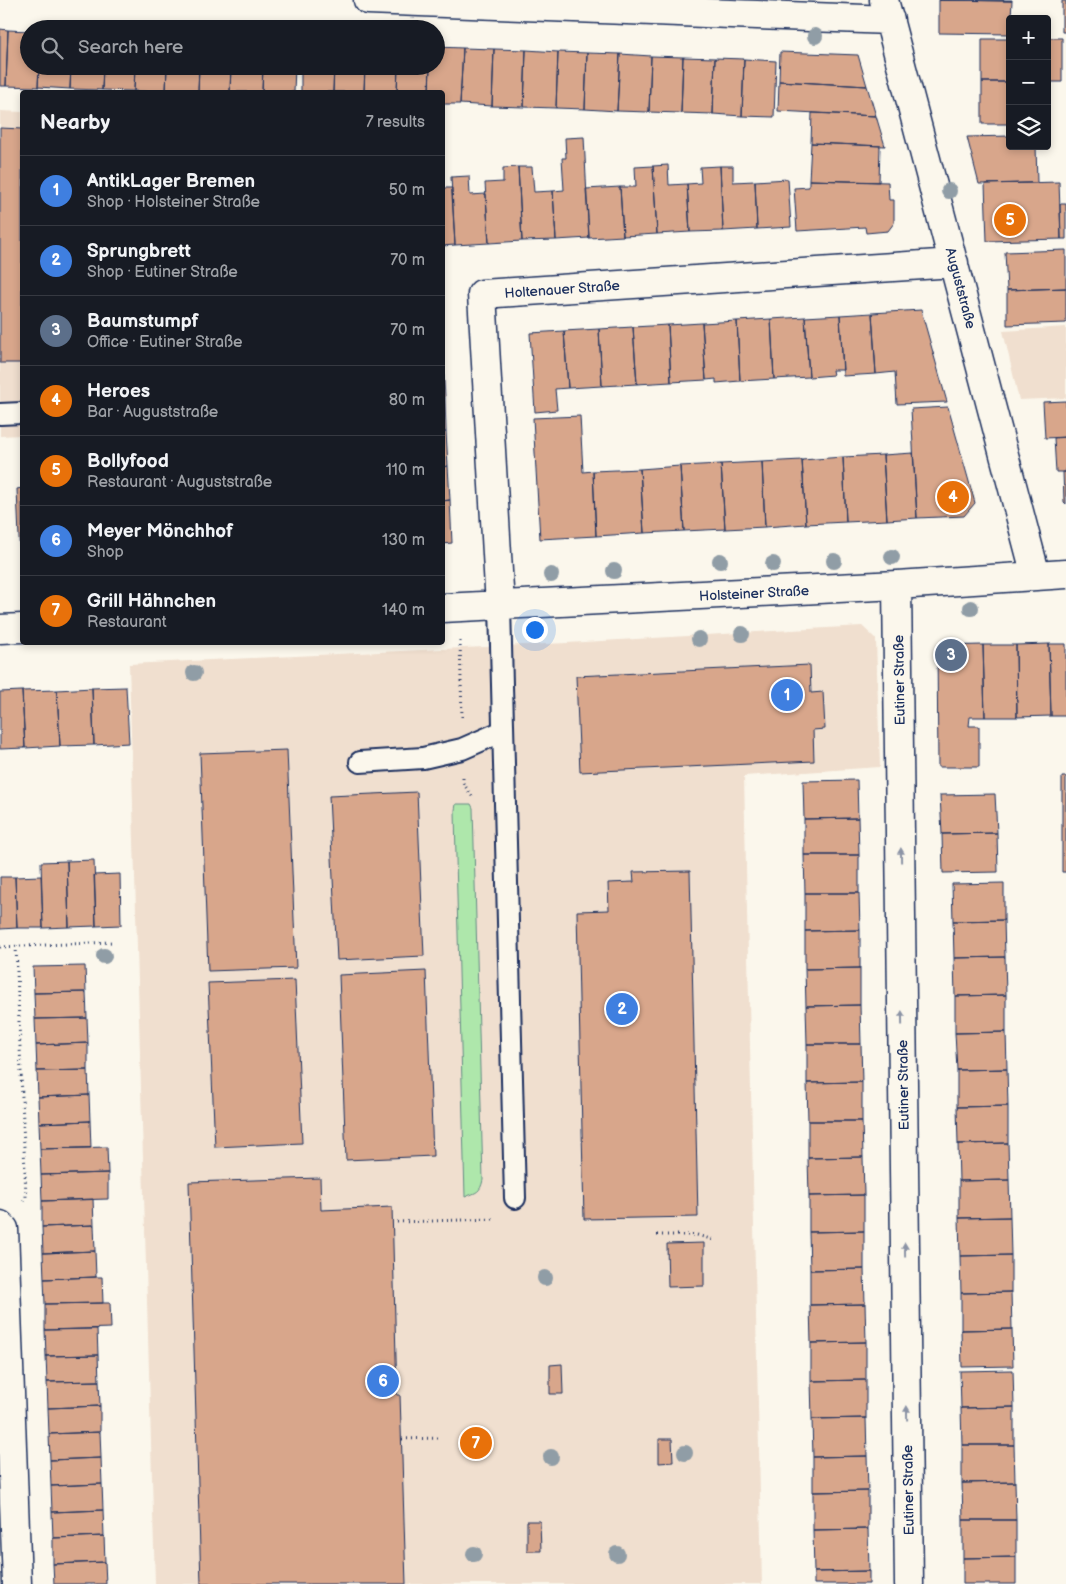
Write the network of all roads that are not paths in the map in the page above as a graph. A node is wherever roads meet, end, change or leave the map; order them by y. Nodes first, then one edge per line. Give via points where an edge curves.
1 (368, 0) edge
2 (887, 10) edge
3 (954, 263) junction
4 (20, 413) edge
5 (0, 414) edge
6 (1066, 574) edge
7 (1036, 576) junction
8 (898, 585) junction
9 (500, 606) junction
10 (445, 608) edge
11 (20, 628) edge
12 (0, 629) edge
13 (503, 731) junction
14 (360, 762) dead end
15 (515, 1198) dead end
16 (2, 1227) edge
17 (16, 1584) edge
18 (909, 1584) edge

1 - 2 street
2 - 3 street, Auguststraße
3 - 7 street, Auguststraße
3 - 9 street, Holtenauer Straße via 482,294
4 - 5 lane
6 - 7 street, Holsteiner Straße
7 - 8 street, Holsteiner Straße
8 - 9 street, Holsteiner Straße
18 -> 8 street, Eutiner Straße
9 - 10 street, Holsteiner Straße
9 - 13 lane
11 - 12 street
13 - 14 lane via 462,749 424,758
13 - 15 lane
16 - 17 street

